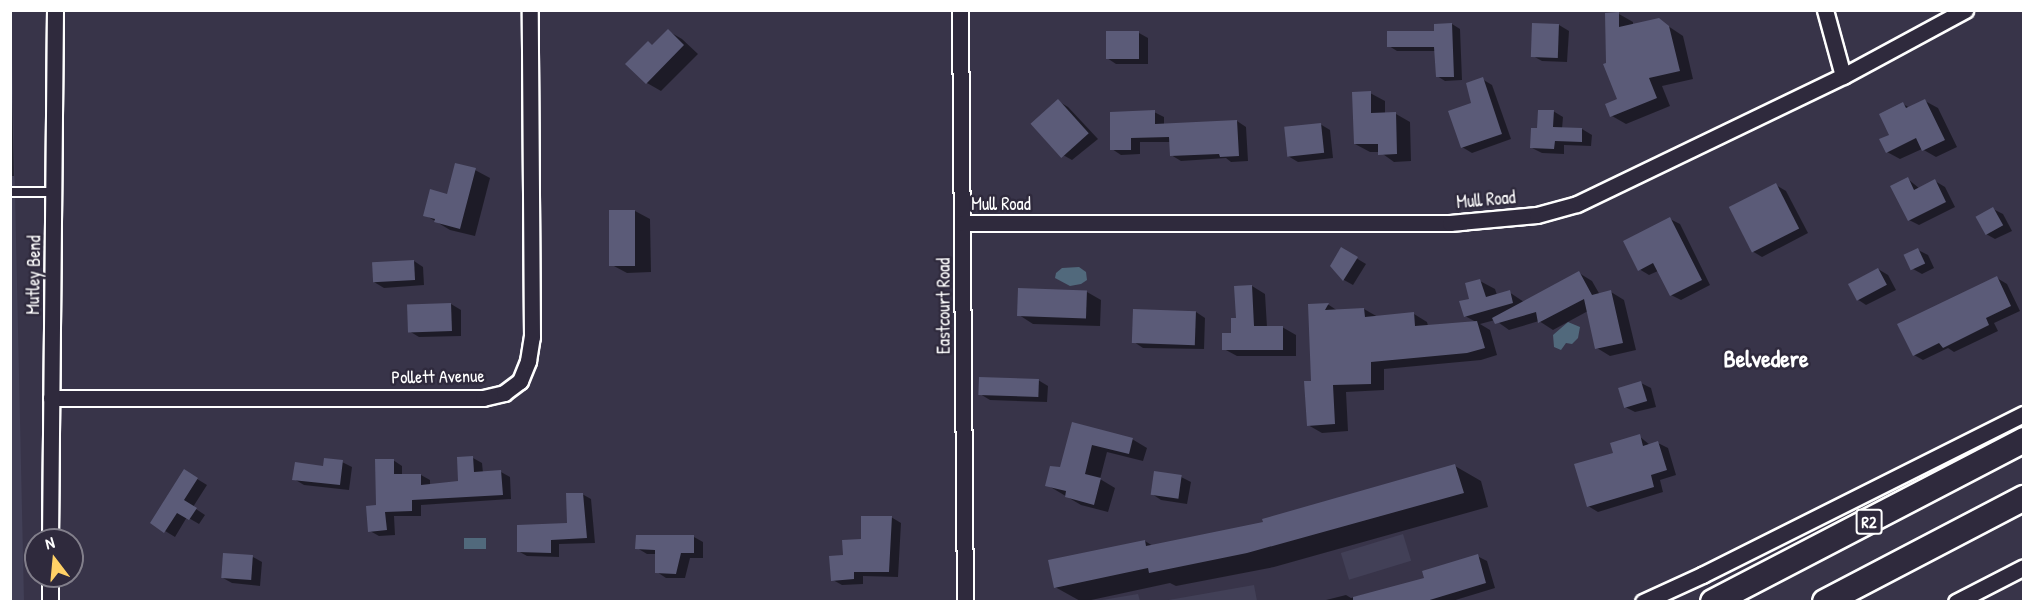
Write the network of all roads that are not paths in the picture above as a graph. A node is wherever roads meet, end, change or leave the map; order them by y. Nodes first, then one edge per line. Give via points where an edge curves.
1 (55, 10) edge
2 (530, 10) edge
3 (960, 10) edge
4 (1825, 10) edge
5 (1965, 10) edge
6 (1844, 76) junction
7 (10, 192) edge
8 (55, 192) junction
9 (963, 223) junction
10 (51, 398) junction
11 (2024, 414) edge
12 (2024, 440) edge
13 (2024, 498) edge
14 (50, 528) edge
15 (2024, 567) edge
16 (965, 602) edge
17 (1643, 602) edge
18 (1713, 602) edge
19 (1825, 602) edge
20 (1956, 602) edge

1 - 8 street, Mutley Bend
2 - 10 street, Pollett Avenue via 532,337 520,381 504,393 483,398
3 - 9 street, Eastcourt Road
4 - 6 street
5 - 6 street, Mull Road
6 - 9 street, Mull Road via 1577,204 1537,215 1450,223
7 - 8 lane
8 - 10 street, Mutley Bend
9 - 16 street, Eastcourt Road
10 - 14 street, Mutley Bend
11 - 17 street
12 - 18 highway, R2
13 - 19 highway
15 - 20 street

